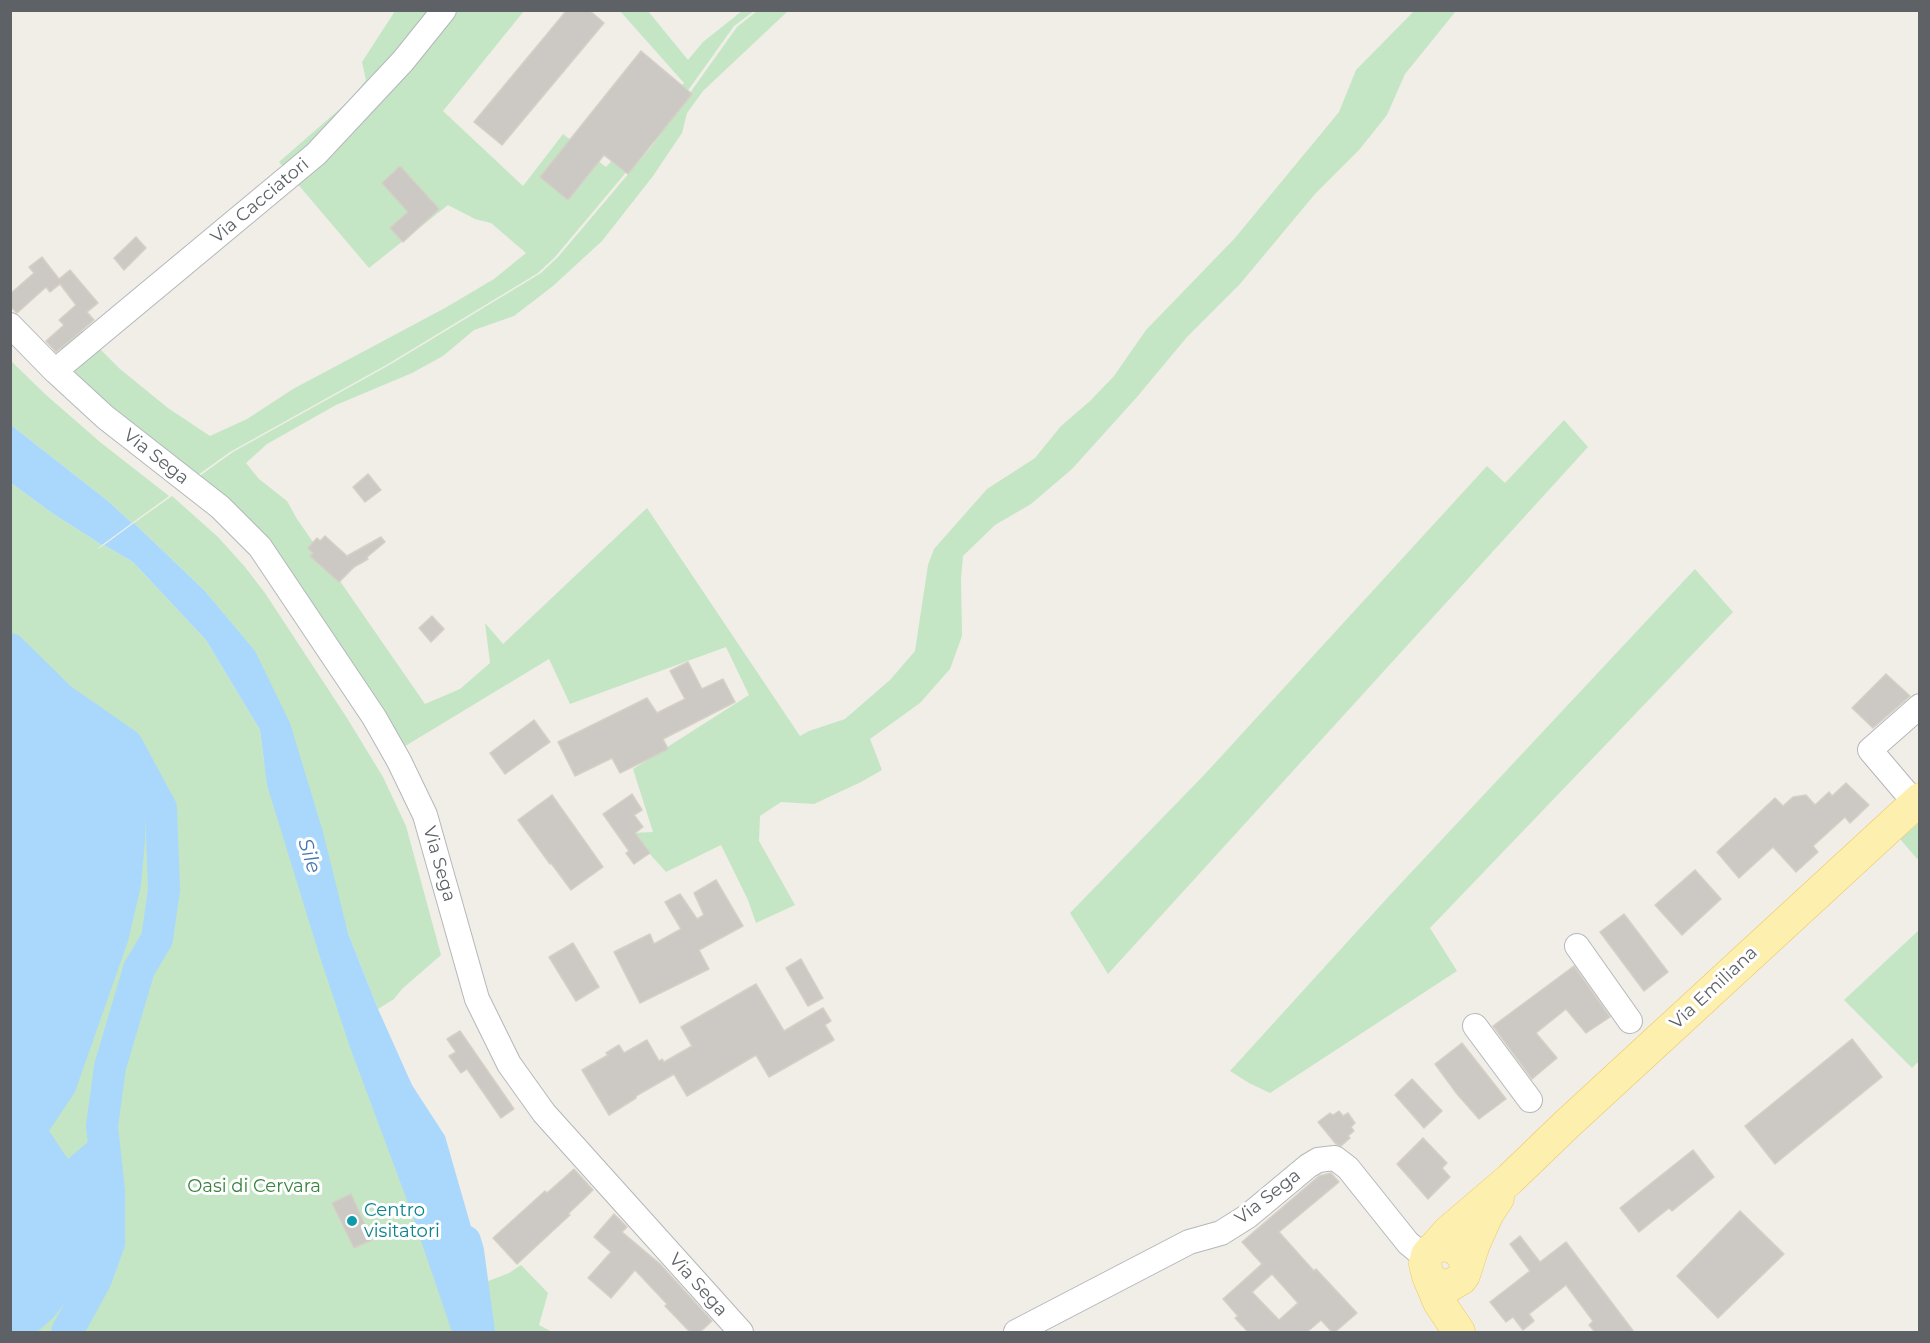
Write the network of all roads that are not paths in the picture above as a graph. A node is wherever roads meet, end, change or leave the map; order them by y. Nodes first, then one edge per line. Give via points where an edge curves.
1 (444, 10) edge
2 (10, 325) edge
3 (55, 371) junction
4 (1920, 706) edge
5 (1917, 801) edge
6 (1577, 946) dead end
7 (1630, 1020) dead end
8 (1475, 1026) dead end
9 (1530, 1100) dead end
10 (1510, 1179) junction
11 (1430, 1261) junction
12 (1465, 1272) junction
13 (741, 1332) edge
14 (1016, 1332) edge
15 (1459, 1332) edge
16 (1474, 1332) edge

1 - 3 street, Via Cacciatori via 403,61 316,154
2 - 3 street, Via Sega
3 - 13 street, Via Sega via 105,417 220,507 260,548 374,717 399,761 425,815 477,999 509,1064 544,1113
4 - 5 street via 1870,750
5 - 10 main road, Via Emiliana
6 - 7 street
8 - 9 street
10 - 11 main road, Via Emiliana via 1448,1232
10 - 12 main road, Via Emiliana via 1488,1213
11 - 12 main road, Via Emiliana via 1446,1245 1459,1250
11 - 14 street, Via Sega via 1408,1243 1348,1168 1335,1158 1318,1160 1221,1233 1189,1242
11 - 15 main road via 1440,1302
12 - 16 main road, Via Emiliana

